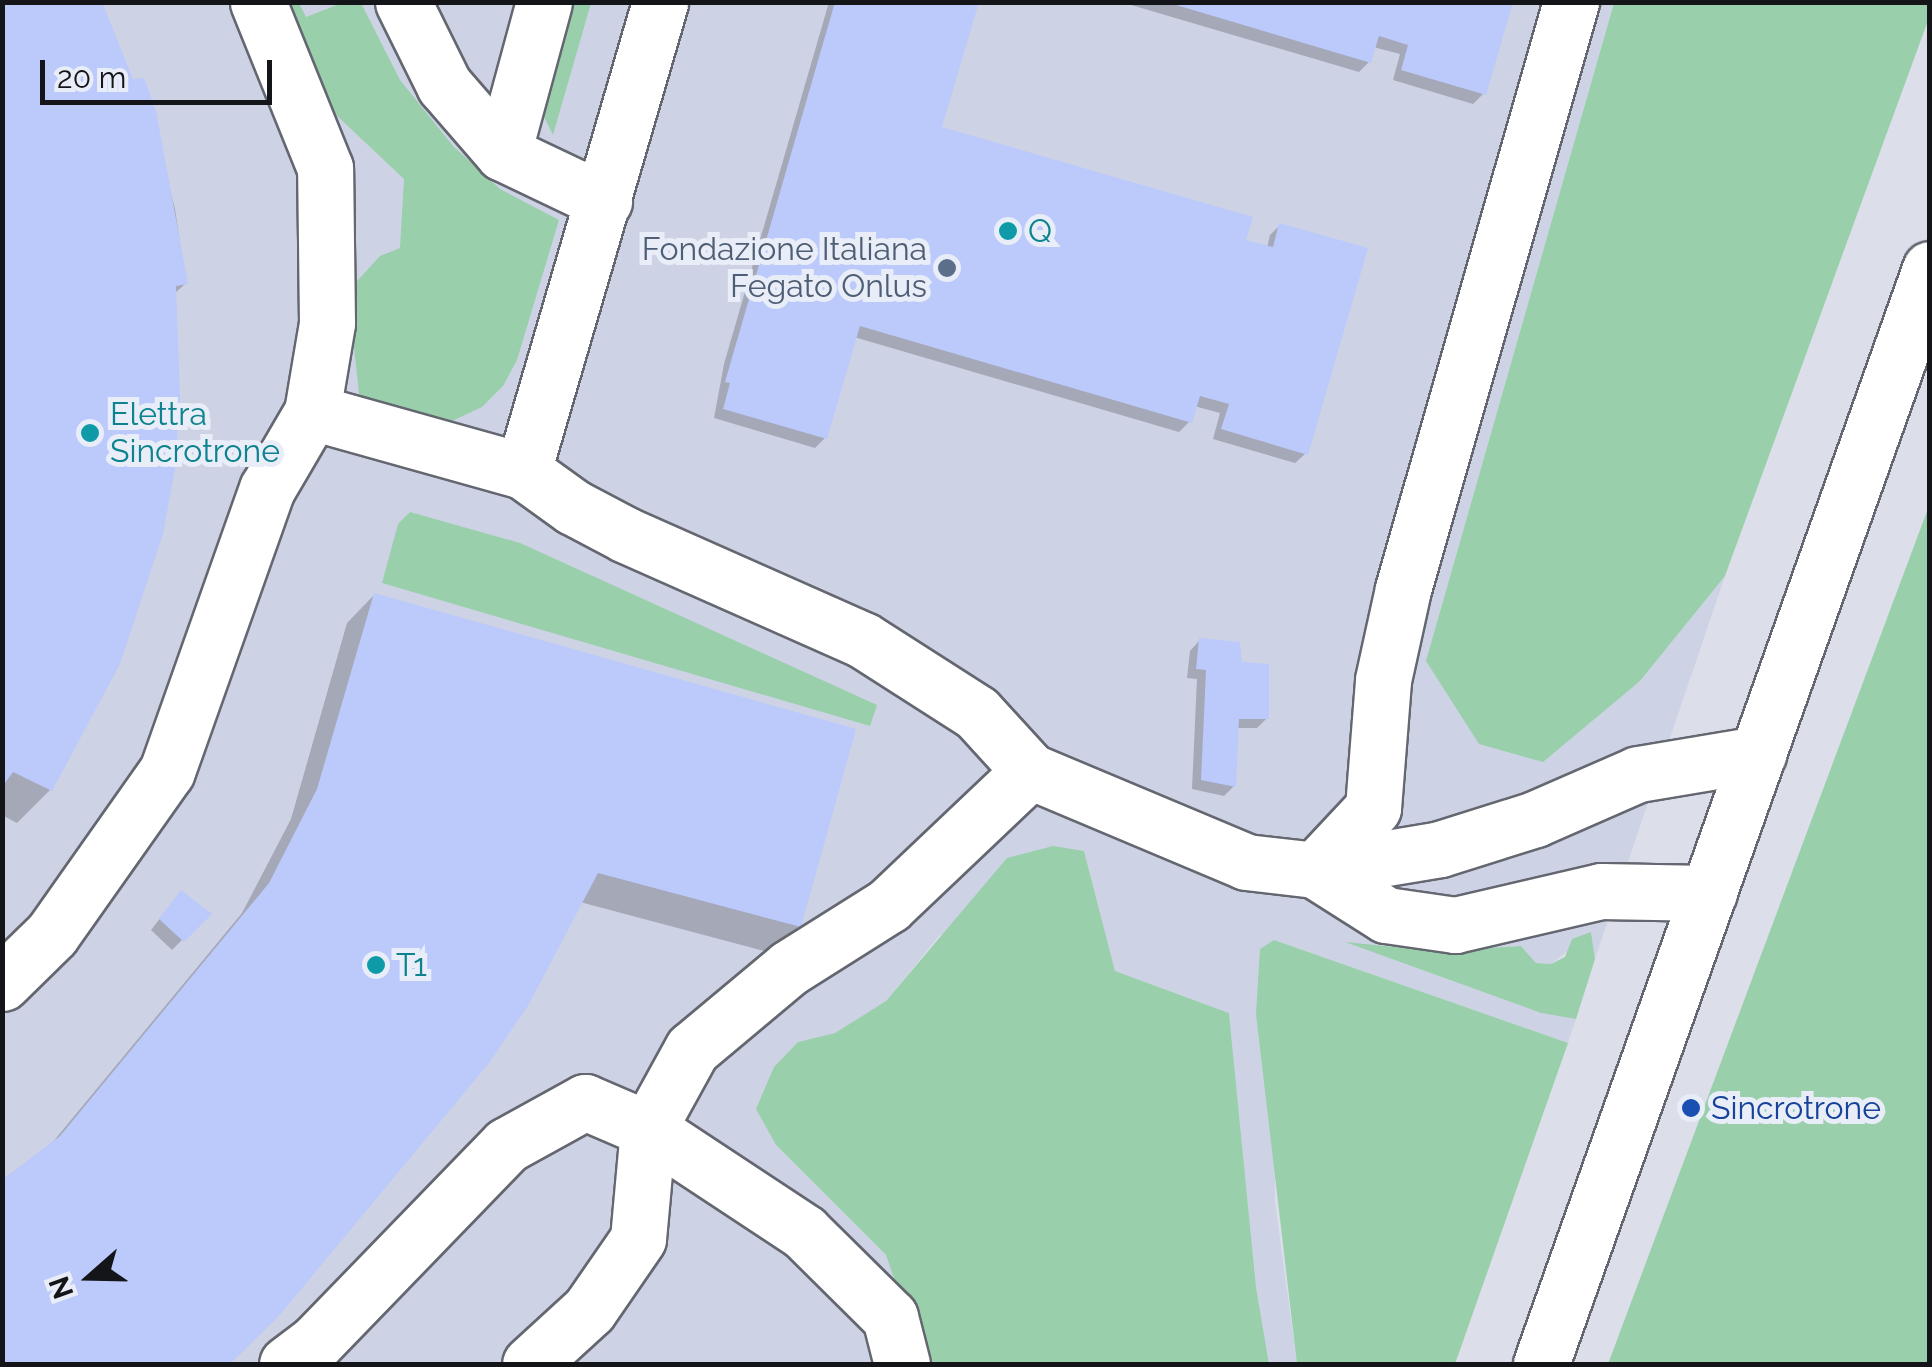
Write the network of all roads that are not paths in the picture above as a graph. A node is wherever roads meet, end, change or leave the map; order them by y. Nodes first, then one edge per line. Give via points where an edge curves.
1 (258, 2) edge
2 (403, 2) edge
3 (544, 2) edge
4 (660, 2) edge
5 (1571, 2) edge
6 (503, 153) junction
7 (604, 200) junction
8 (1930, 269) edge
9 (312, 412) junction
10 (523, 471) junction
11 (1758, 754) junction
12 (1030, 770) junction
13 (1314, 870) junction
14 (1709, 893) junction
15 (2, 982) edge
16 (648, 1129) junction
17 (287, 1364) edge
18 (530, 1364) edge
19 (902, 1364) edge
20 (1541, 1364) edge

1 - 9 street via 325,168 328,322
2 - 6 street via 444,85
3 - 6 street
4 - 7 street
5 - 13 street via 1403,590 1382,680 1373,808
6 - 7 street
7 - 10 street
8 - 11 street
9 - 10 street
9 - 15 street via 267,489 167,771 52,934
10 - 12 street via 626,534 863,640 977,713
11 - 13 street via 1638,774 1535,819 1440,850
11 - 14 street
12 - 13 street via 1246,862
12 - 16 street via 889,904 789,968 692,1048
13 - 14 street via 1386,914 1455,925 1601,891
14 - 20 street
16 - 17 street via 585,1102 507,1145
16 - 18 street via 638,1239 590,1310
16 - 19 street via 804,1232 890,1317

